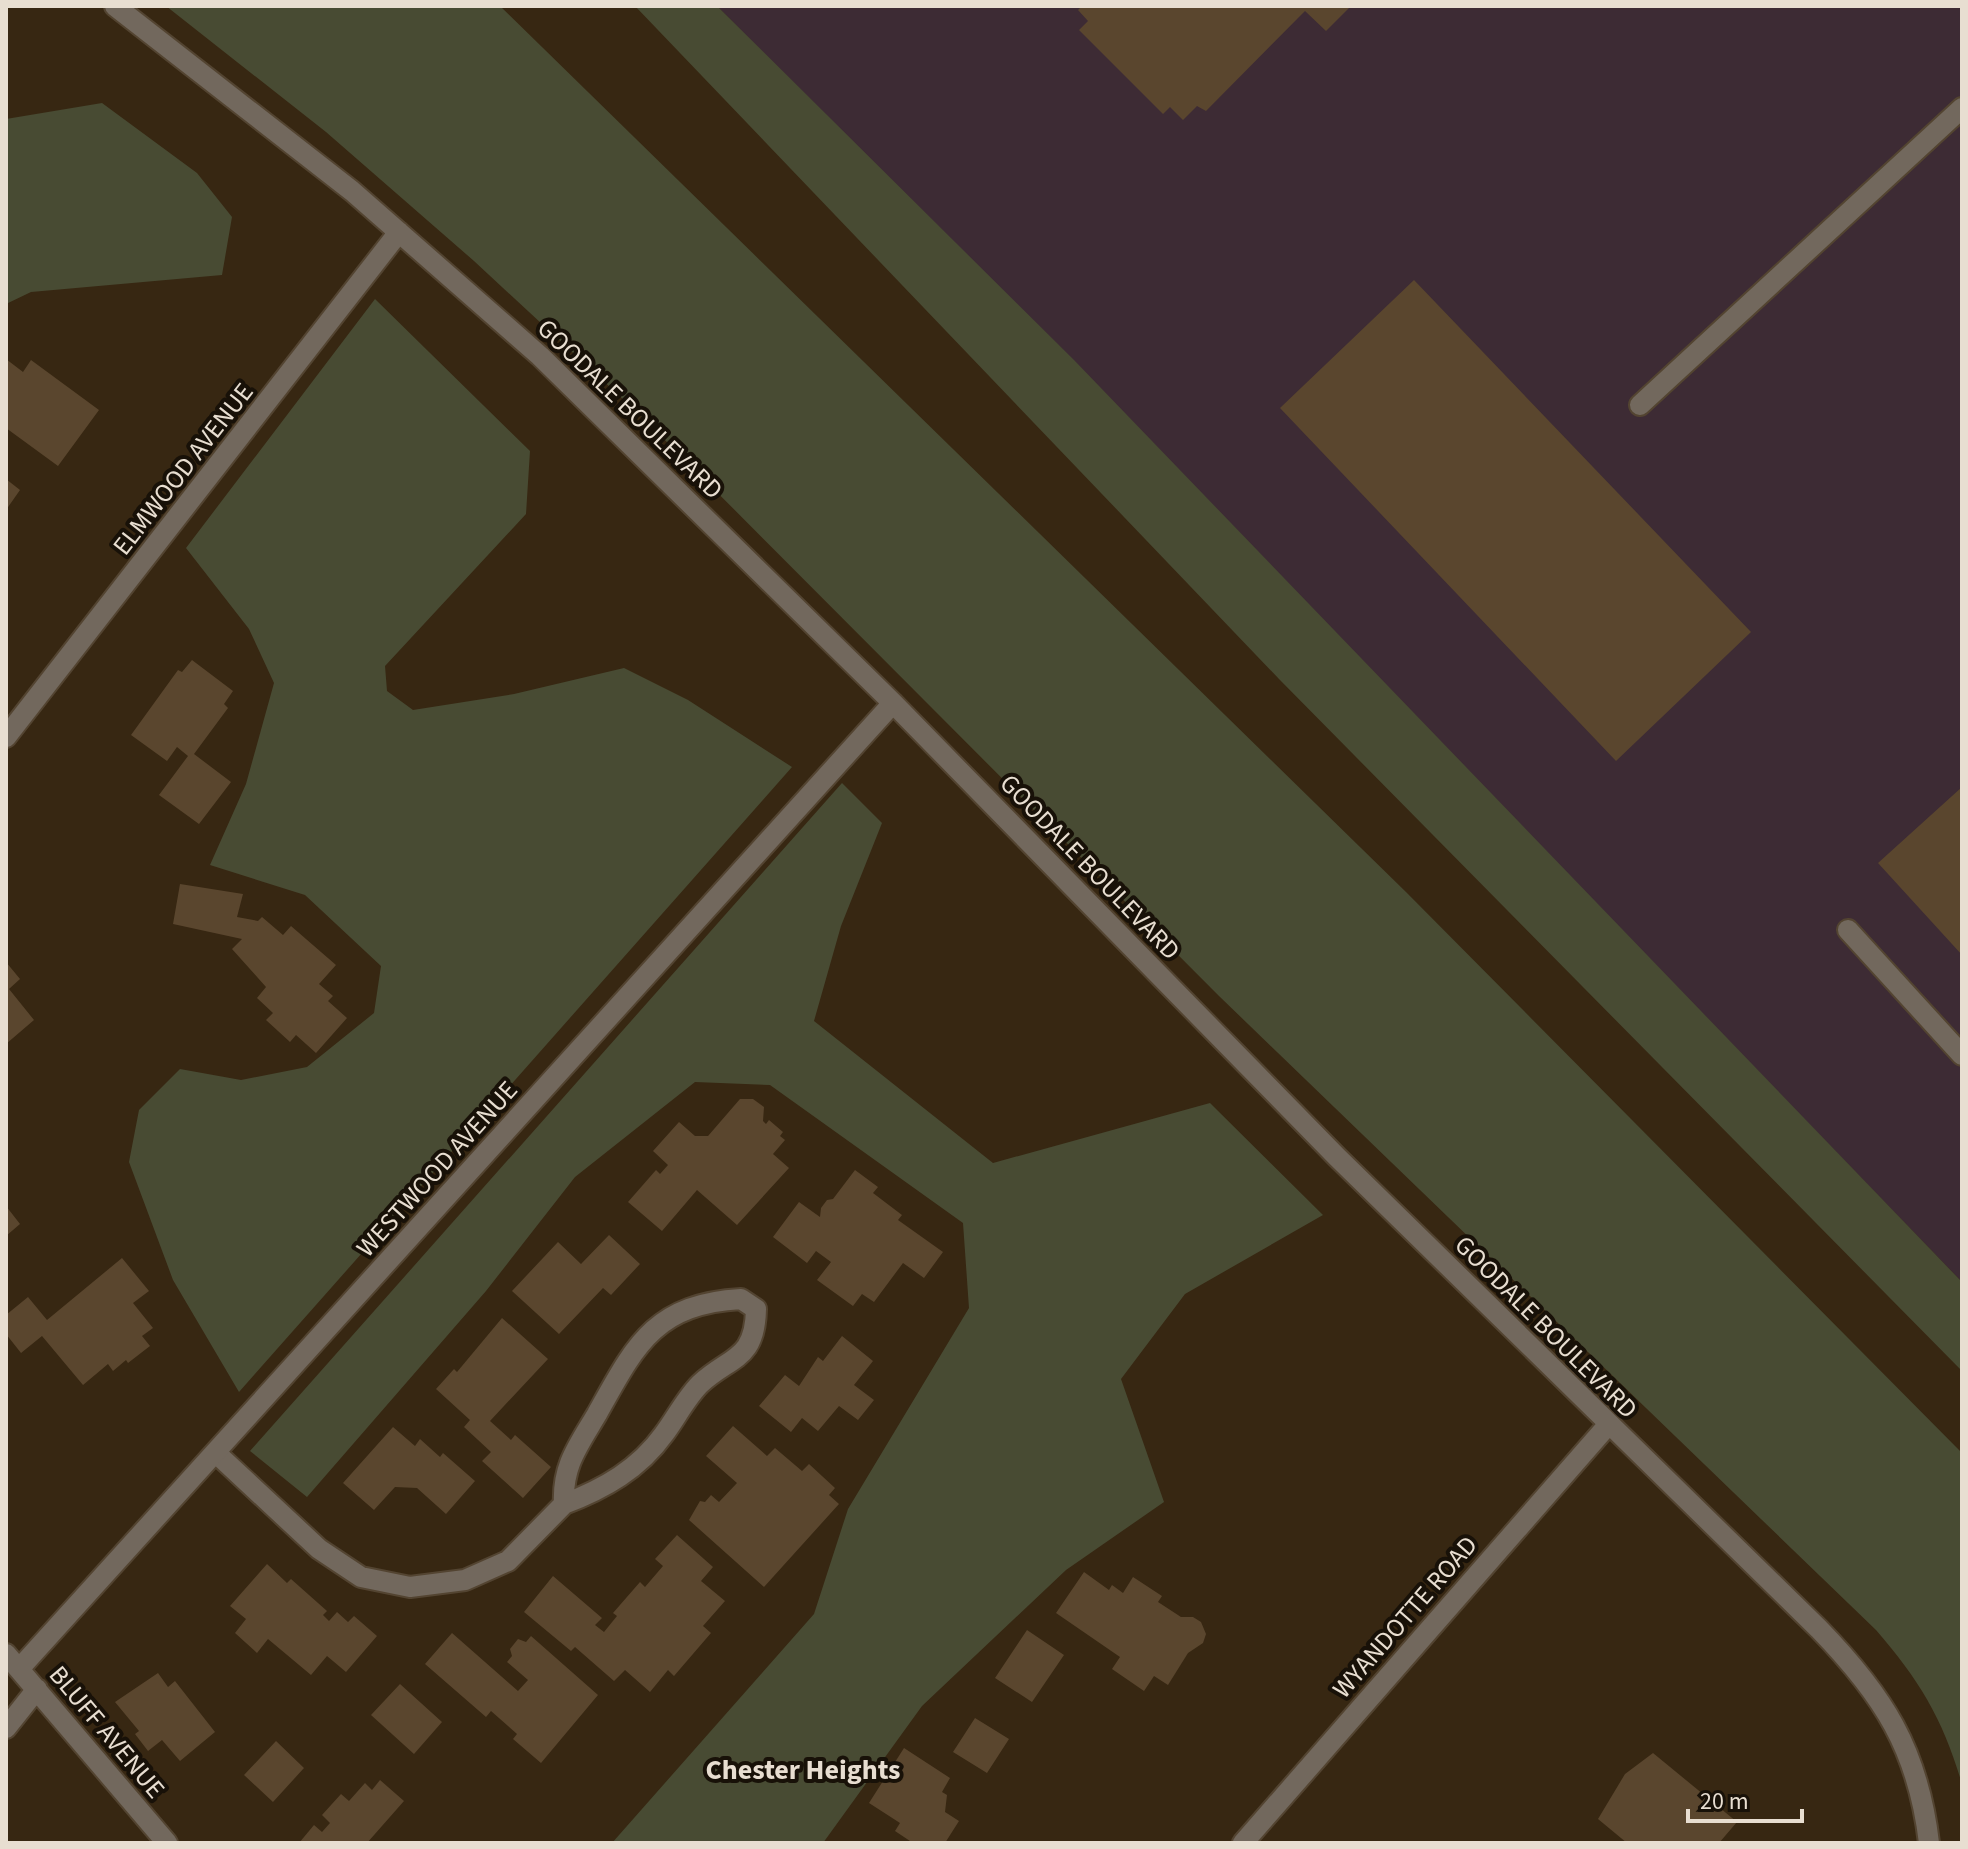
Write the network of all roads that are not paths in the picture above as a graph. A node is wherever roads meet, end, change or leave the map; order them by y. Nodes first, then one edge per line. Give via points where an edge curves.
1 (115, 6) edge
2 (1962, 108) edge
3 (399, 232) junction
4 (1640, 405) dead end
5 (893, 703) junction
6 (6, 737) edge
7 (1848, 930) dead end
8 (1962, 1055) edge
9 (1608, 1425) junction
10 (216, 1453) junction
11 (564, 1504) junction
12 (13, 1662) edge
13 (37, 1689) junction
14 (6, 1728) edge
15 (1929, 1842) edge
16 (167, 1843) edge
17 (1243, 1843) edge

1 - 3 street, GOODALE BOULEVARD
2 - 4 street
3 - 5 street, GOODALE BOULEVARD via 540,356
3 - 6 street, ELMWOOD AVENUE
5 - 9 street, GOODALE BOULEVARD
5 - 10 street, WESTWOOD AVENUE
7 - 8 street
9 - 15 street, GOODALE BOULEVARD via 1864,1676 1905,1745 1922,1794
9 - 17 street, WYANDOTTE ROAD
10 - 11 street via 319,1549 361,1577 410,1587 465,1580 508,1561
10 - 12 street, WESTWOOD AVENUE
11 - 11 street via 620,1478 646,1457 701,1383 743,1352 756,1330 756,1309 741,1299 713,1301 642,1337 573,1456 563,1479
12 - 13 street, BLUFF AVENUE
13 - 14 street
13 - 16 street, BLUFF AVENUE

